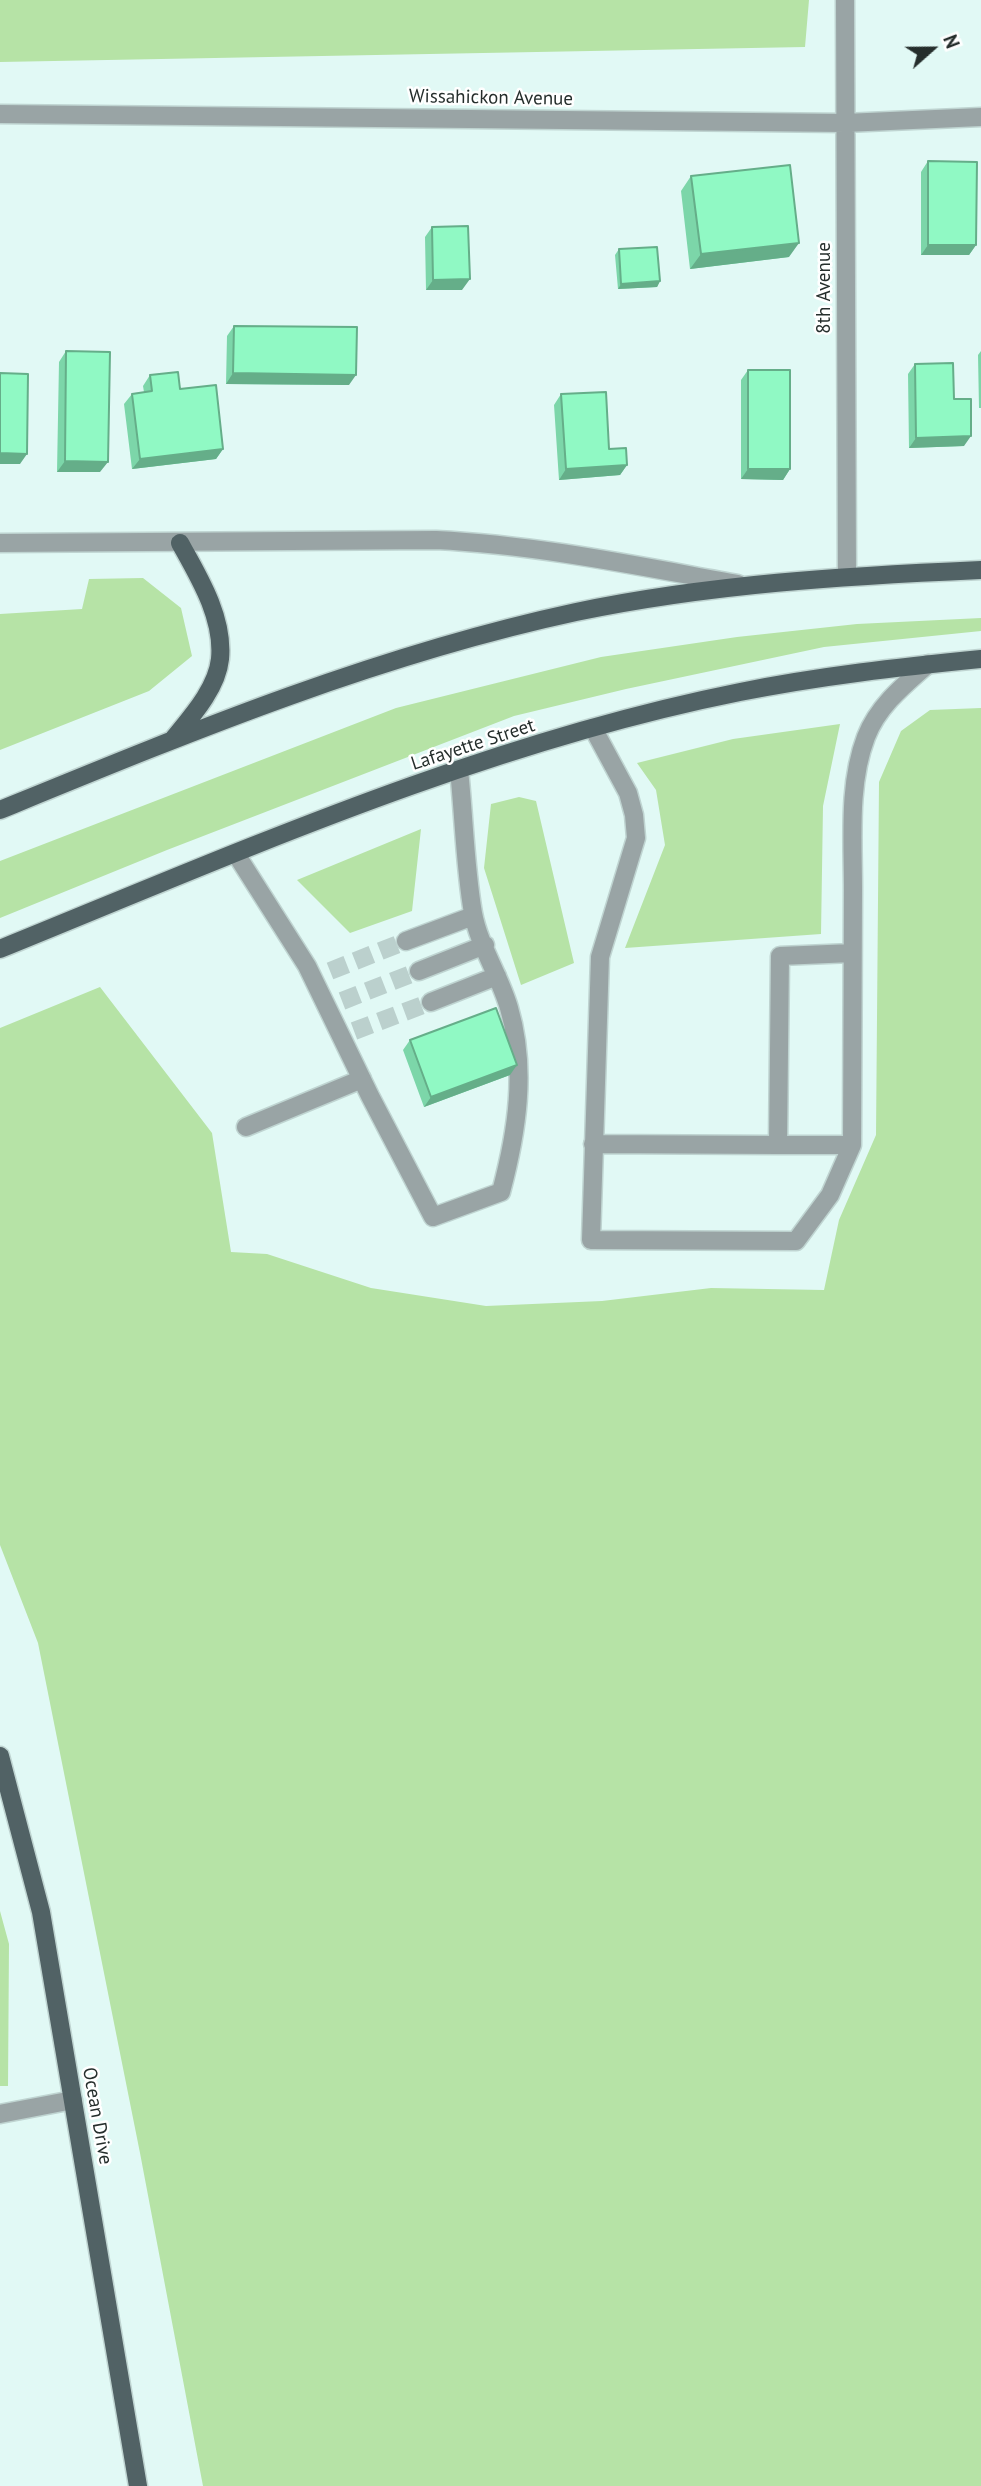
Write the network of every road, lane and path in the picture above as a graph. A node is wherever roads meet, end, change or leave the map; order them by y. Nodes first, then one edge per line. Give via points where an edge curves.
1 (845, 0) edge
2 (0, 114) edge
3 (981, 117) edge
4 (845, 123) junction
5 (0, 542) edge
6 (180, 543) junction
7 (981, 570) edge
8 (848, 576) junction
9 (741, 584) junction
10 (981, 659) edge
11 (928, 664) junction
12 (593, 728) junction
13 (173, 739) junction
14 (459, 770) junction
15 (0, 810) edge
16 (236, 854) junction
17 (473, 916) junction
18 (406, 942) tunnel mouth
19 (485, 945) junction
20 (0, 949) edge
21 (852, 953) junction
22 (330, 971) tunnel mouth
23 (419, 971) tunnel mouth
24 (497, 976) junction
25 (313, 978) junction
26 (431, 1002) tunnel mouth
27 (362, 1079) junction
28 (246, 1127) dead end
29 (593, 1144) junction
30 (778, 1145) junction
31 (852, 1145) junction
32 (0, 1756) edge
33 (73, 2100) junction
34 (0, 2114) edge
35 (138, 2486) edge

1 - 4 street, 8th Avenue
2 - 4 street, Wissahickon Avenue
3 - 4 street, Wissahickon Avenue
4 - 8 street, 8th Avenue
5 - 6 street
6 - 9 street via 489,543
6 - 13 main road via 208,597 220,661 202,701
7 - 8 main road
8 - 9 main road
9 - 13 main road via 577,612 435,648 304,689
10 - 11 main road, Lafayette Street
11 - 12 main road, Lafayette Street via 738,692
11 - 21 street via 882,709 859,758
12 - 14 main road, Lafayette Street
12 - 29 street via 628,793 636,838 600,957
13 - 15 main road
14 - 16 main road, Lafayette Street
14 - 17 street
16 - 20 main road, Lafayette Street
16 - 25 street
17 - 18 street
17 - 19 street
19 - 23 street
19 - 24 street
21 - 30 street via 780,956
21 - 31 street
22 - 25 street
24 - 26 street
24 - 27 street via 509,1008 517,1055 518,1106 501,1192 433,1217
25 - 27 street via 334,1004
27 - 28 street
29 - 30 street
29 - 31 street via 591,1240 796,1241 830,1195
30 - 31 street
32 - 33 main road, Ocean Drive via 41,1912
33 - 34 street
33 - 35 main road, Ocean Drive

